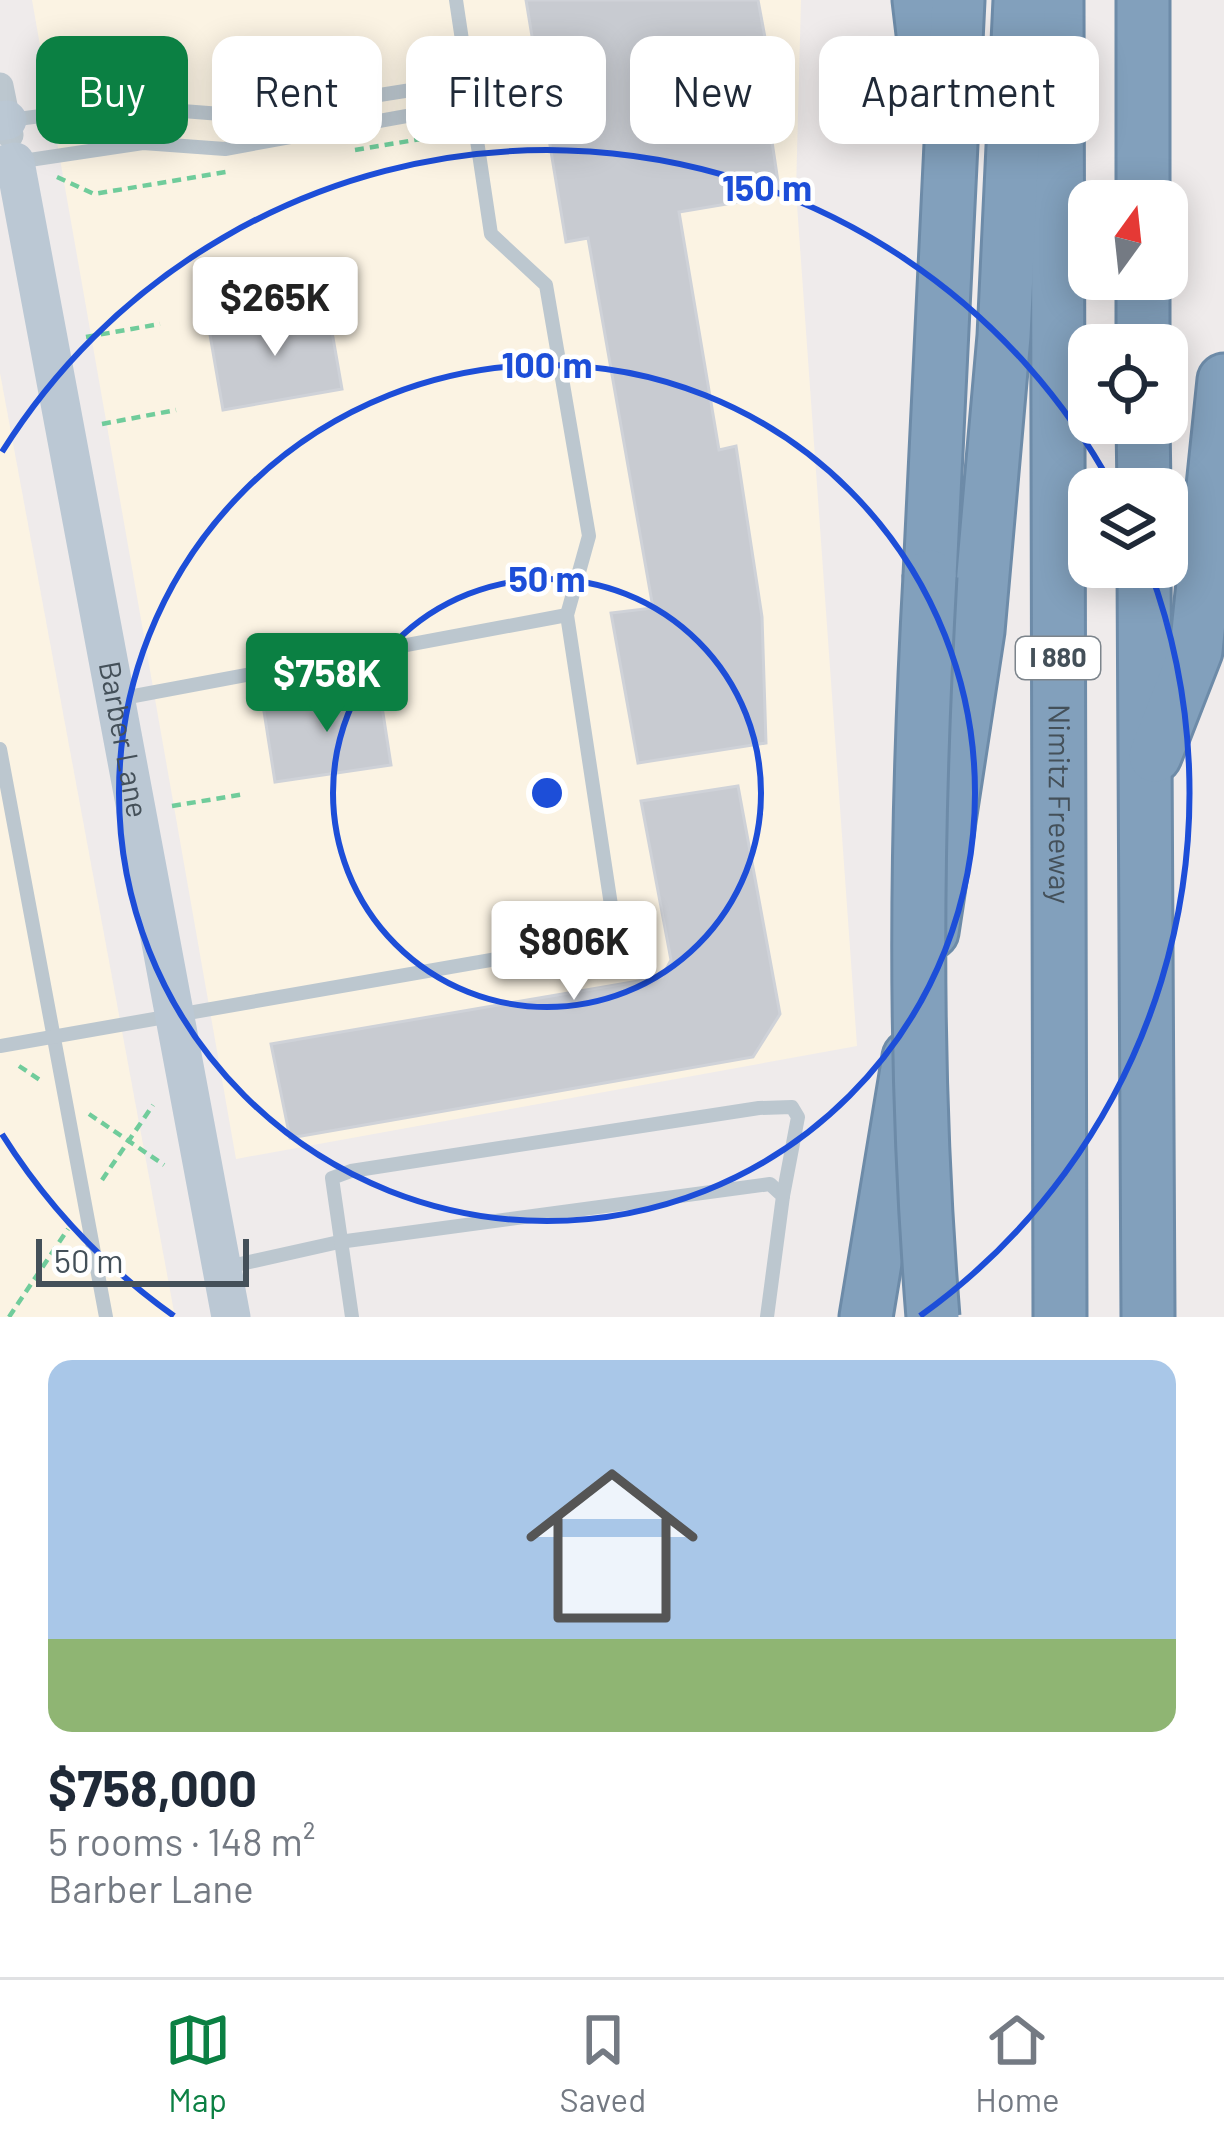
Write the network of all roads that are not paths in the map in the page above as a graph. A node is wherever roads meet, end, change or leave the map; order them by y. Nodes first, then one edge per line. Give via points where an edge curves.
1 (456, 0) edge
2 (919, 0) edge
3 (958, 0) edge
4 (1020, 0) edge
5 (1057, 0) edge
6 (1143, 0) edge
7 (461, 36) edge
8 (406, 91) edge
9 (2, 109) edge
10 (406, 116) edge
11 (479, 144) edge
12 (8, 164) edge
13 (1143, 180) edge
14 (1224, 380) edge
15 (935, 462) junction
16 (1144, 588) edge
17 (567, 615) junction
18 (117, 699) junction
19 (0, 749) edge
20 (1143, 784) junction
21 (176, 1018) junction
22 (53, 1036) junction
23 (0, 1046) edge
24 (783, 1196) junction
25 (339, 1242) junction
26 (222, 1268) junction
27 (106, 1317) edge
28 (231, 1317) edge
29 (352, 1317) edge
30 (767, 1317) edge
31 (866, 1317) edge
32 (933, 1317) edge
33 (1060, 1317) edge
34 (1148, 1317) edge

1 - 7 lane
2 - 15 highway via 936,169
3 - 15 highway
4 - 31 highway via 1004,336 966,738
5 - 33 highway, Nimitz Freeway / I 880
6 - 13 highway
8 - 9 lane via 248,116 118,106
9 - 12 street
10 - 12 lane via 225,148 143,143
11 - 17 lane via 491,234 546,285 589,536
12 - 18 street, Barber Lane
14 - 20 highway via 1196,651
15 - 32 highway, bridge via 916,942
16 - 20 highway, I 880
17 - 18 lane
17 - 21 lane via 616,938
18 - 21 street, Barber Lane
19 - 22 lane
20 - 34 highway, I 880
21 - 22 lane
21 - 26 street, Barber Lane
22 - 23 lane
22 - 27 lane
24 - 25 lane via 770,1184
24 - 25 lane via 798,1117 792,1107 759,1108 351,1171 332,1178
24 - 30 lane
25 - 26 lane
25 - 29 lane
26 - 28 street, Barber Lane

